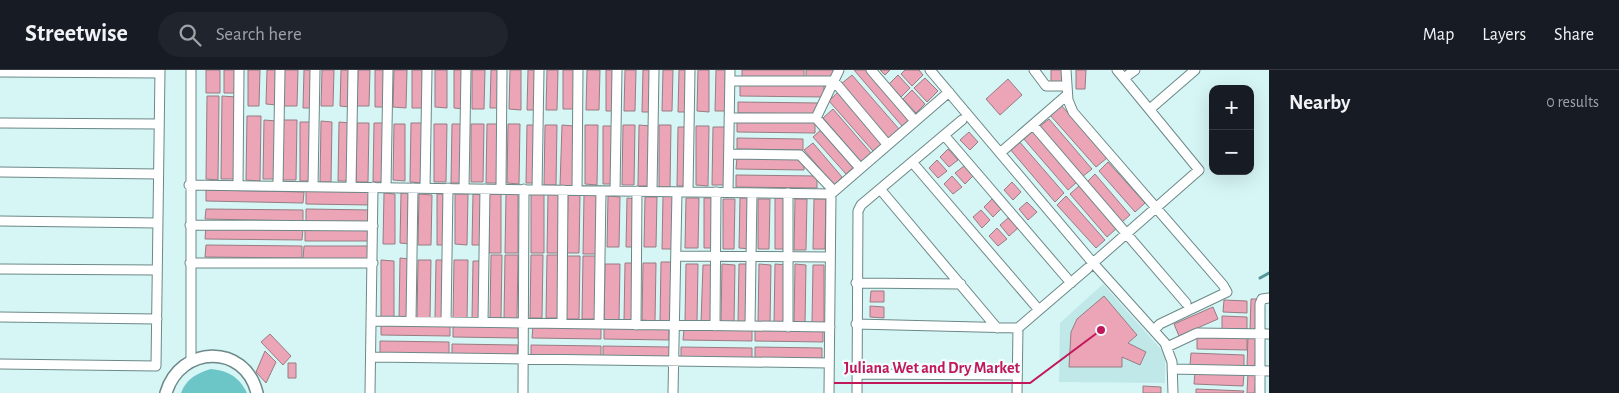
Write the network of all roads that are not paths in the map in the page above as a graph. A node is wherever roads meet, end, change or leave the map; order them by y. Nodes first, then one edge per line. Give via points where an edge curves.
1 (191, 70) edge
2 (239, 70) edge
3 (280, 70) edge
4 (315, 70) edge
5 (353, 70) edge
6 (388, 70) edge
7 (427, 70) edge
8 (466, 70) edge
9 (502, 70) edge
10 (539, 70) edge
11 (578, 70) edge
12 (618, 70) edge
13 (654, 70) edge
14 (690, 70) edge
15 (730, 70) edge
16 (839, 70) edge
17 (871, 70) edge
18 (930, 70) edge
19 (1034, 70) edge
20 (1066, 70) edge
21 (1117, 70) edge
22 (1135, 70) edge
23 (1196, 70) edge
24 (0, 72) edge
25 (160, 72) edge
26 (1124, 78) junction
27 (730, 81) junction
28 (834, 82) junction
29 (1067, 91) junction
30 (949, 92) junction
31 (1150, 109) junction
32 (729, 118) junction
33 (816, 118) junction
34 (962, 120) dead end
35 (915, 121) junction
36 (0, 123) edge
37 (159, 124) junction
38 (1033, 125) junction
39 (944, 135) junction
40 (887, 144) junction
41 (1000, 153) junction
42 (729, 154) junction
43 (912, 162) junction
44 (860, 168) junction
45 (0, 172) edge
46 (158, 174) junction
47 (189, 184) junction
48 (238, 185) junction
49 (278, 186) junction
50 (313, 186) junction
51 (352, 187) junction
52 (373, 187) junction
53 (386, 188) junction
54 (413, 188) junction
55 (425, 188) junction
56 (448, 188) junction
57 (464, 189) junction
58 (485, 189) junction
59 (501, 189) junction
60 (880, 189) junction
61 (524, 190) junction
62 (537, 190) junction
63 (563, 190) junction
64 (576, 190) junction
65 (601, 191) junction
66 (615, 191) junction
67 (637, 191) junction
68 (652, 192) junction
69 (677, 192) junction
70 (688, 192) junction
71 (716, 192) junction
72 (728, 192) junction
73 (752, 193) junction
74 (832, 193) junction
75 (788, 194) junction
76 (1156, 208) junction
77 (0, 221) edge
78 (158, 223) junction
79 (190, 225) junction
80 (373, 226) junction
81 (1126, 234) junction
82 (676, 256) junction
83 (716, 256) junction
84 (751, 256) junction
85 (788, 256) junction
86 (830, 257) junction
87 (190, 263) junction
88 (373, 263) junction
89 (1090, 265) junction
90 (0, 269) edge
91 (157, 270) junction
92 (1071, 282) junction
93 (856, 283) junction
94 (961, 284) junction
95 (1269, 298) edge
96 (1186, 303) dead end
97 (1039, 310) junction
98 (0, 317) edge
99 (157, 319) junction
100 (371, 321) junction
101 (410, 321) junction
102 (446, 322) junction
103 (483, 322) junction
104 (523, 322) junction
105 (562, 323) junction
106 (600, 324) junction
107 (856, 324) junction
108 (636, 325) junction
109 (675, 326) junction
110 (715, 326) junction
111 (750, 326) junction
112 (788, 327) junction
113 (830, 327) junction
114 (997, 328) junction
115 (1018, 328) junction
116 (1154, 330) junction
117 (1265, 334) edge
118 (1167, 348) junction
119 (371, 358) junction
120 (523, 359) junction
121 (191, 361) junction
122 (674, 362) junction
123 (829, 363) junction
124 (0, 364) edge
125 (1172, 369) junction
126 (1265, 371) edge
127 (857, 374) junction
128 (1017, 375) junction
129 (166, 393) edge
130 (257, 393) edge
131 (370, 393) edge
132 (523, 393) edge
133 (674, 393) edge
134 (829, 393) edge
135 (857, 393) edge
136 (1017, 393) edge
137 (1172, 393) edge
138 (1260, 393) edge

1 - 47 street
2 - 48 street
3 - 49 street
4 - 50 street
5 - 51 street
6 - 53 street
7 - 55 street
8 - 57 street
9 - 59 street
10 - 62 street
11 - 64 street
12 - 66 street
13 - 68 street
14 - 70 street
15 - 27 street
16 - 28 street
17 - 35 street
18 - 30 street
19 - 29 street via 1046,86
20 - 29 street
21 - 26 street
22 - 26 street
23 - 31 street
24 - 25 street
25 - 37 street
26 - 31 street
27 - 28 street
27 - 32 street
28 - 33 street
28 - 40 street
29 - 38 street
29 - 76 street via 1073,112
30 - 35 street
30 - 41 street
31 - 76 street via 1199,170
32 - 33 street
32 - 42 street
33 - 44 street
34 - 39 street
35 - 40 street
36 - 37 street
37 - 46 street
38 - 41 street
38 - 81 street
39 - 43 street
39 - 92 street
40 - 44 street
41 - 89 street
42 - 72 street
42 - 74 street via 800,155
43 - 60 street
43 - 97 street
44 - 74 street
45 - 46 street
46 - 78 street
47 - 48 street
47 - 79 street
48 - 49 street
49 - 50 street
50 - 51 street
51 - 52 street
52 - 53 street
52 - 80 street
53 - 54 street
54 - 55 street
54 - 101 street
55 - 56 street
56 - 57 street
56 - 102 street
57 - 58 street
58 - 59 street
58 - 103 street
59 - 61 street
60 - 93 street via 858,210
60 - 94 street
61 - 62 street
61 - 104 street
62 - 63 street
63 - 64 street
63 - 105 street
64 - 65 street
65 - 66 street
65 - 106 street
66 - 67 street
67 - 68 street
67 - 108 street
68 - 69 street
69 - 70 street
69 - 82 street
70 - 71 street
71 - 72 street
71 - 83 street
72 - 73 street
73 - 75 street
73 - 84 street
74 - 75 street
74 - 86 street
75 - 85 street
76 - 81 street
76 - 116 street via 1227,292 1160,324
77 - 78 street
78 - 91 street
79 - 80 street
79 - 87 street
80 - 88 street
81 - 89 street
81 - 96 street
82 - 83 street
82 - 109 street
83 - 84 street
83 - 110 street
84 - 85 street
84 - 111 street
85 - 86 street
85 - 112 street
86 - 113 street
87 - 88 street
87 - 121 street
88 - 100 street
89 - 92 street
89 - 116 street
90 - 91 street
91 - 99 street
92 - 97 street
93 - 94 street
93 - 107 street
94 - 114 street
95 - 117 street via 1262,299 1260,304
97 - 115 street
98 - 99 street
99 - 124 street via 156,366
100 - 101 street
100 - 119 street
101 - 102 street
102 - 103 street
103 - 104 street
104 - 105 street
104 - 120 street
105 - 106 street
106 - 108 street
107 - 114 street
107 - 127 street
108 - 109 street
109 - 110 street
109 - 122 street
110 - 111 street
111 - 112 street
112 - 113 street
113 - 123 street
114 - 115 street
115 - 128 street
116 - 118 street
117 - 118 street via 1197,333
117 - 126 street
118 - 125 street
119 - 120 street
119 - 131 street
120 - 122 street
120 - 132 street
121 - 129 street via 177,371
121 - 130 street via 217,356 233,361 247,372
122 - 123 street
122 - 133 street
123 - 134 street
125 - 126 street
125 - 137 street
126 - 138 street
127 - 128 street
127 - 135 street
128 - 136 street

